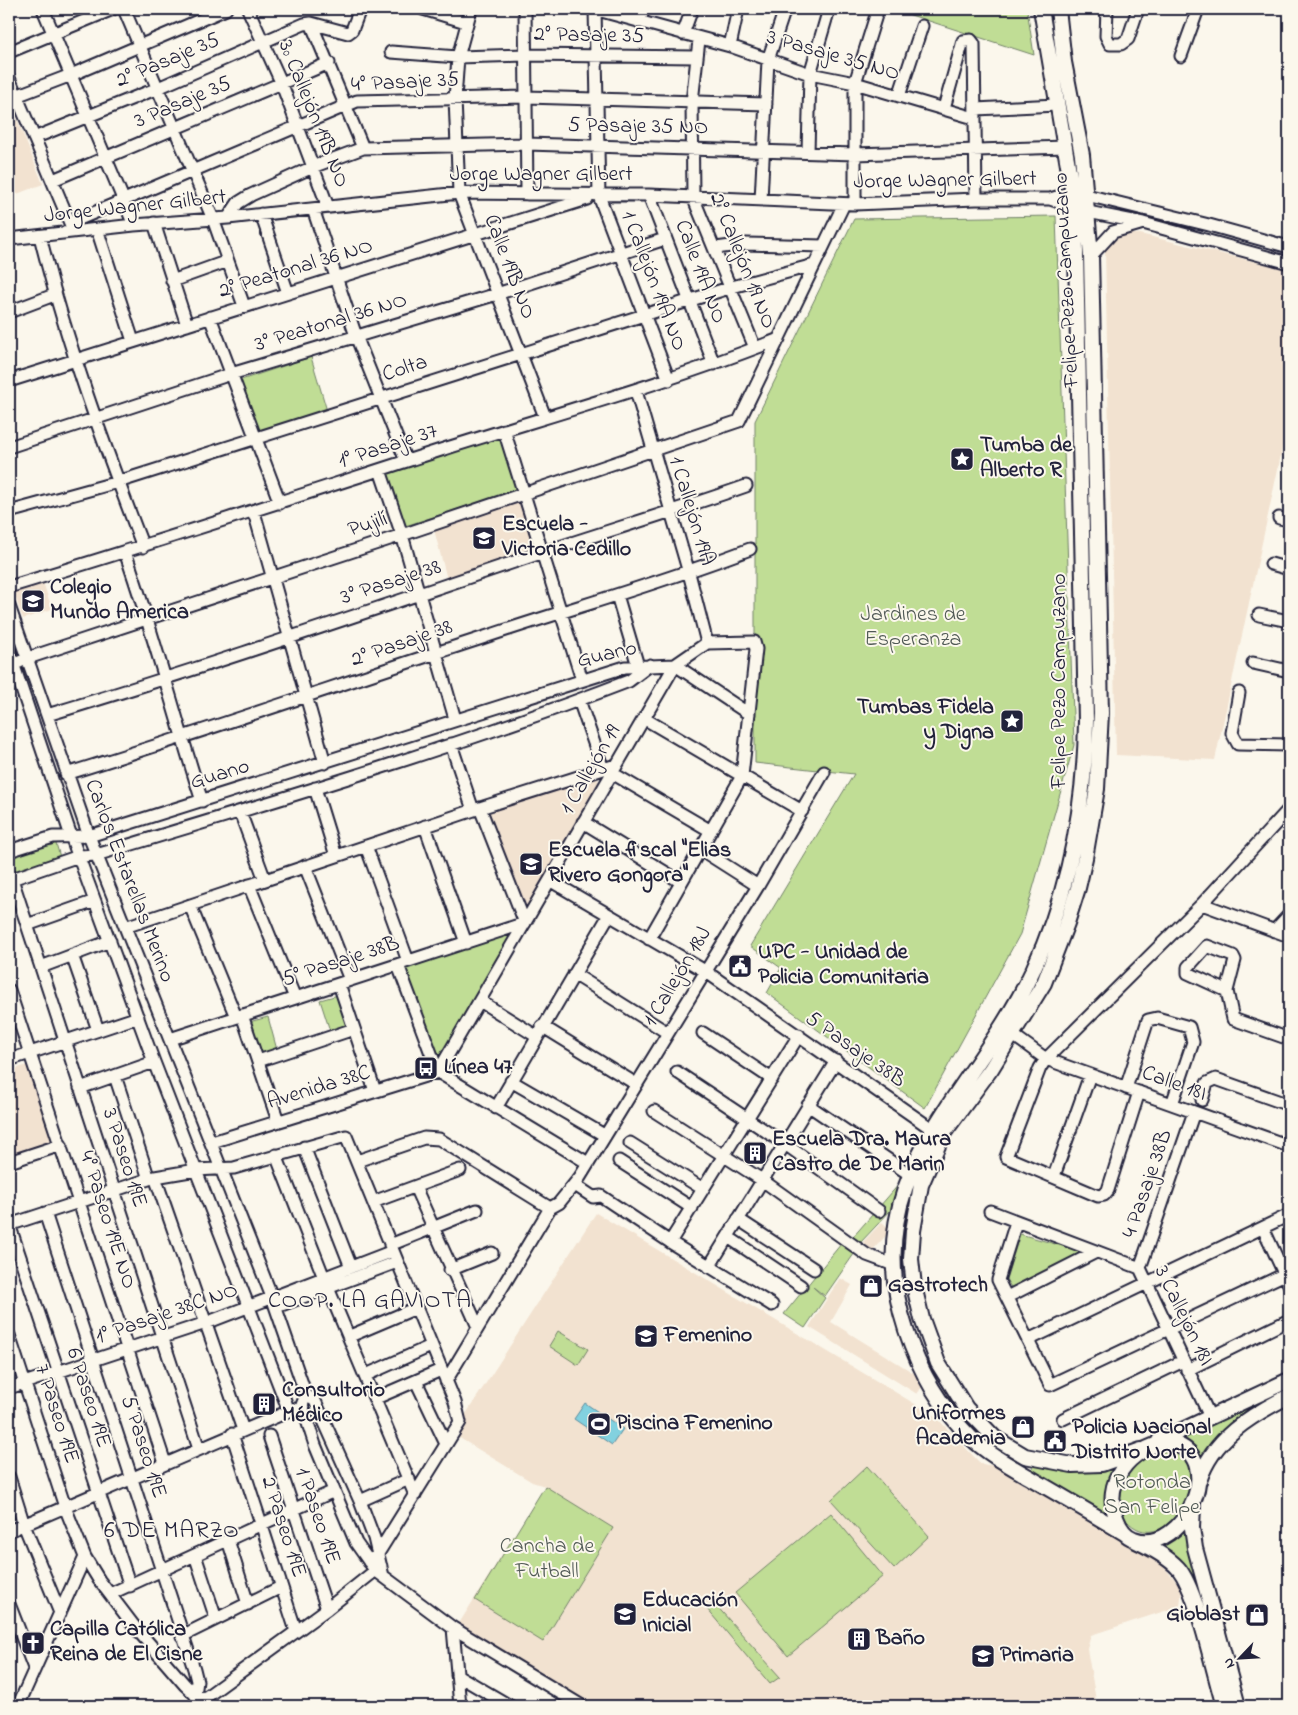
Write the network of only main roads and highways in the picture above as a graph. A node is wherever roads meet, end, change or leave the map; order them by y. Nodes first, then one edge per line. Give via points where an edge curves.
1 (1041, 9) edge
2 (1058, 9) edge
3 (1080, 201) junction
4 (1289, 1380) edge
5 (1289, 1396) edge
6 (1146, 1447) junction
7 (1198, 1484) junction
8 (1193, 1505) junction
9 (1130, 1537) junction
10 (1224, 1706) edge
11 (1238, 1706) edge

1 - 3 main road, Felipe Pezo Campuzano via 1057,105
2 - 3 main road, Felipe Pezo Campuzano via 1064,62 1082,155
3 - 6 main road, Felipe Pezo Campuzano via 1091,256 1101,713 1096,789 1085,858 1067,923 1044,983 991,1069 943,1134 922,1185 911,1259 922,1319 938,1363 954,1392 980,1424 1011,1449 1043,1461 1087,1466 1115,1460
3 - 9 main road, Felipe Pezo Campuzano via 1086,721 1085,772 1077,828 1066,877 1032,973 985,1053 932,1128 909,1174 897,1220 894,1265 901,1314 908,1336 928,1382 951,1416 988,1453
4 - 6 main road, Felipe Pezo Campuzano
5 - 7 main road via 1250,1417 1230,1433 1207,1462
6 - 7 main road via 1166,1442 1186,1448 1197,1467
6 - 9 main road via 1118,1475 1112,1494 1114,1512
7 - 8 main road
8 - 9 main road via 1169,1533 1147,1541
8 - 11 main road via 1195,1548
9 - 10 main road, Felipe Pezo Campuzano via 1172,1562 1185,1578

